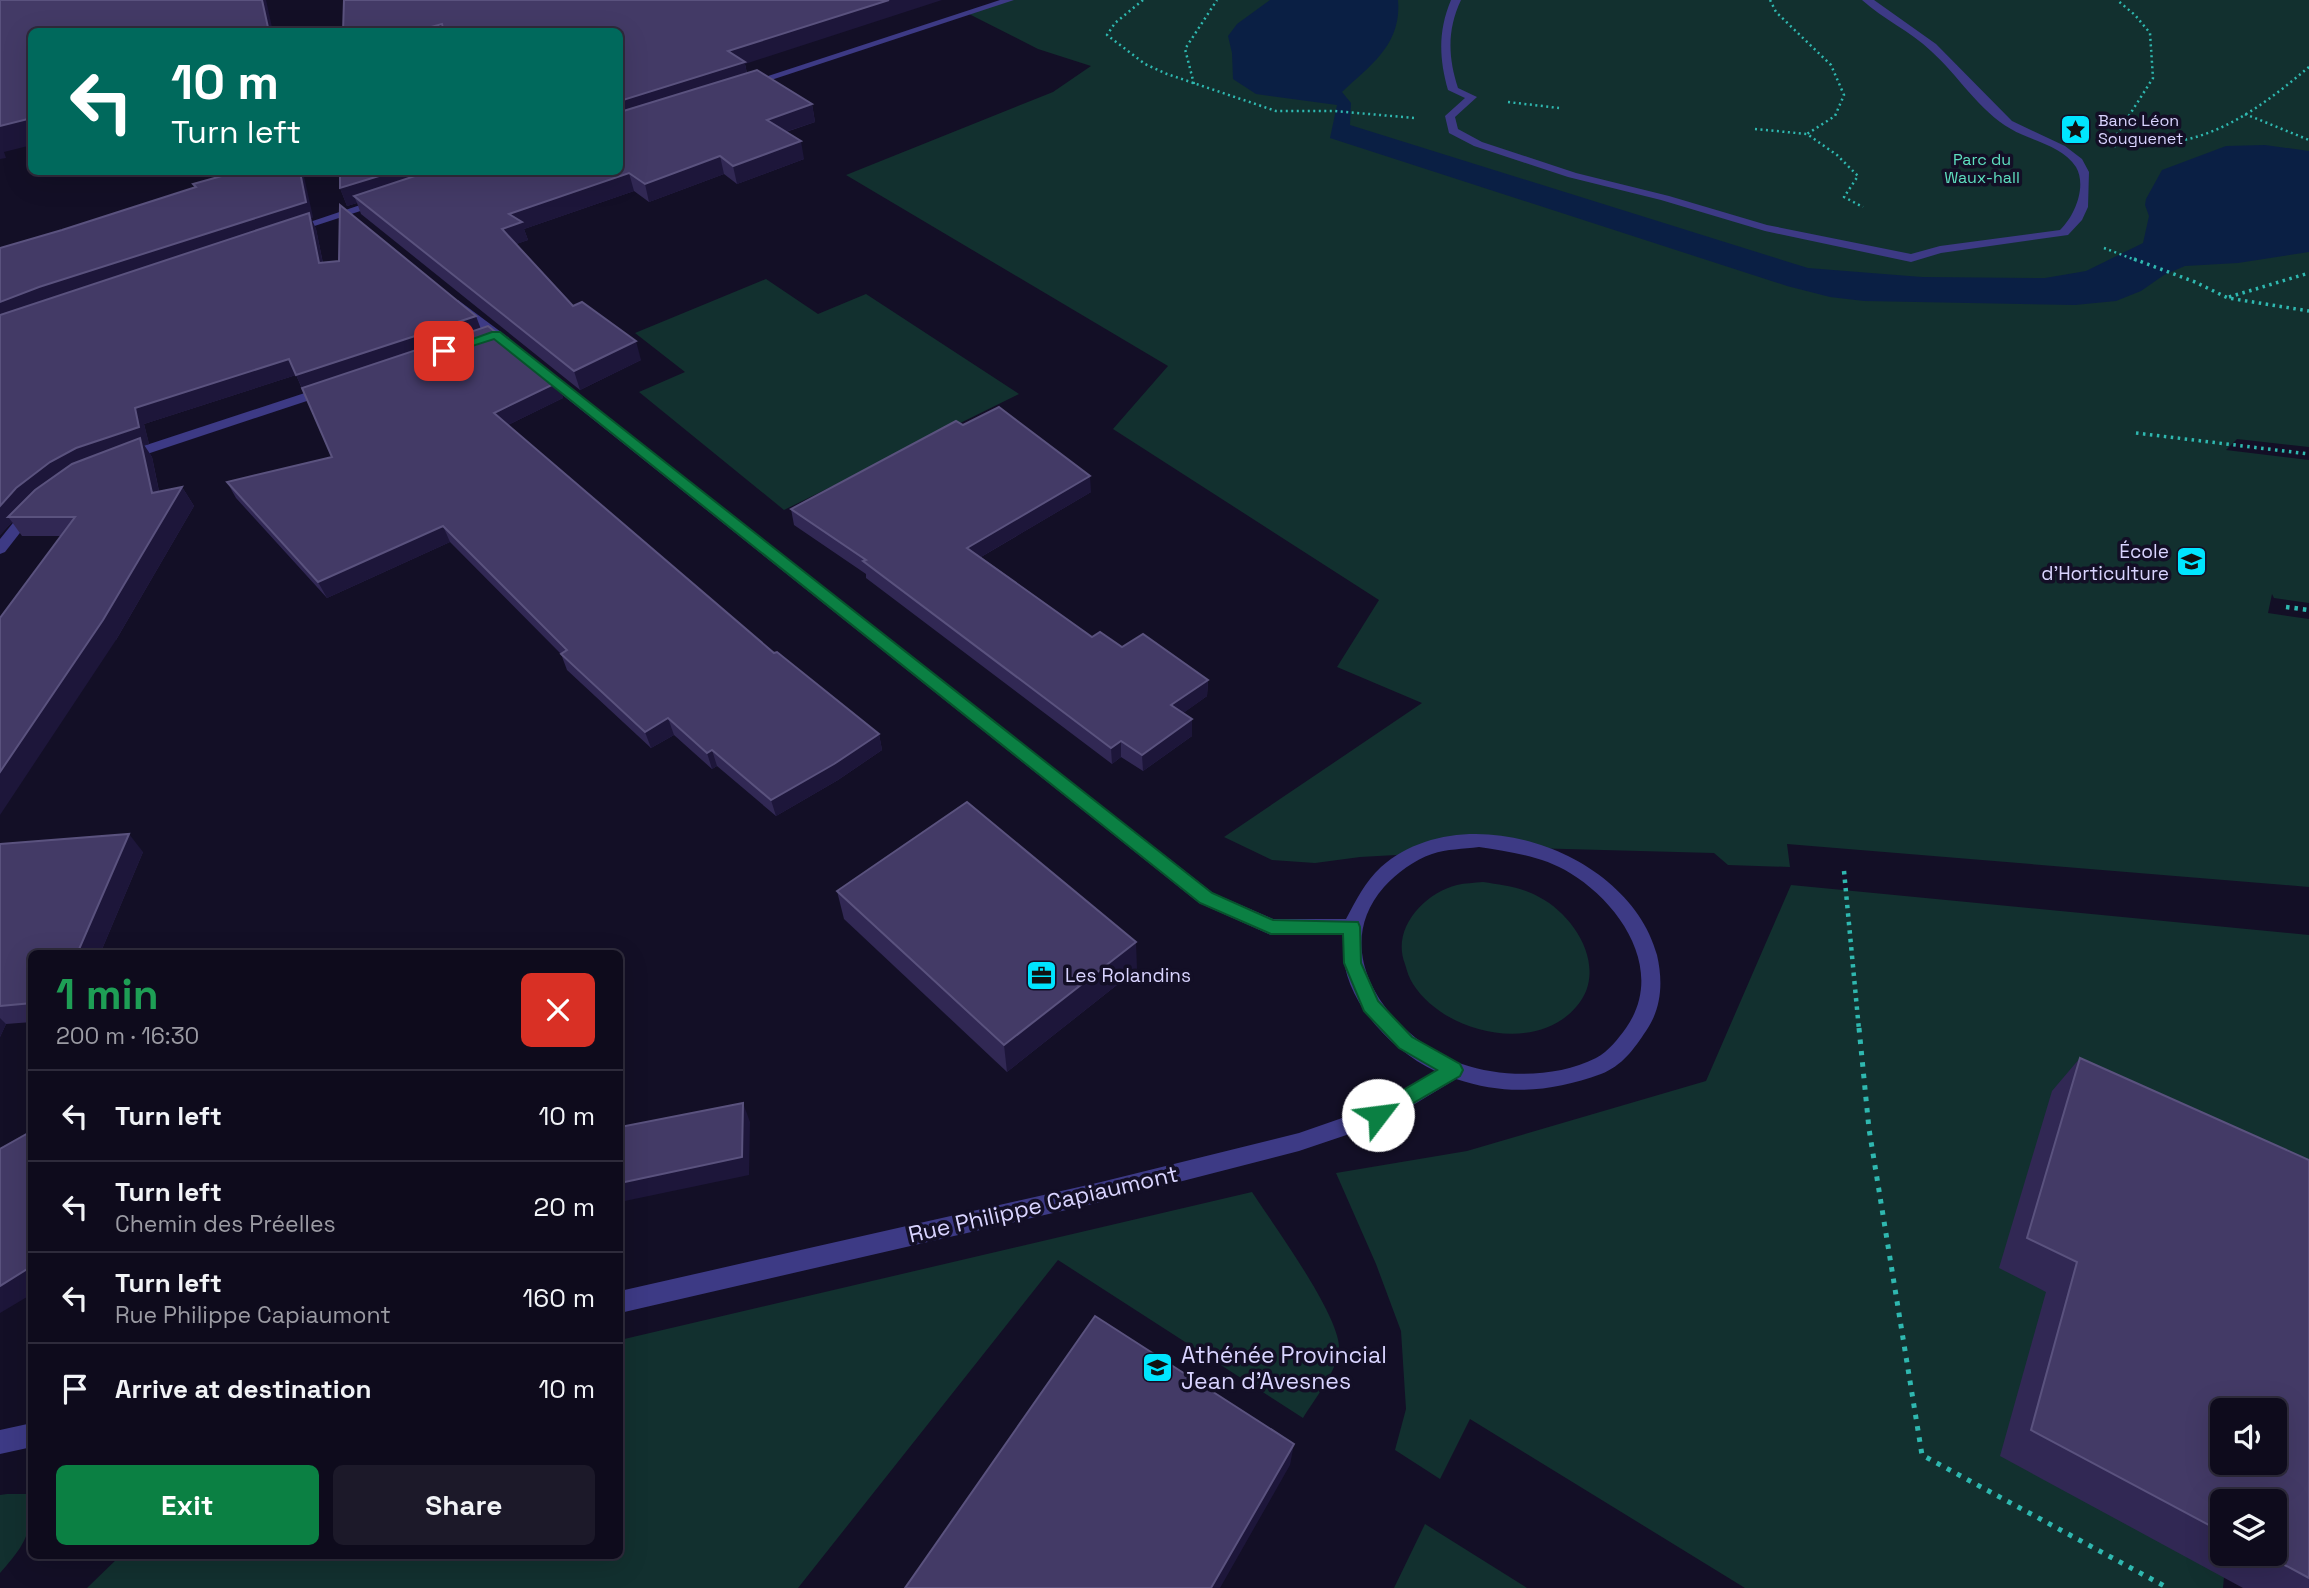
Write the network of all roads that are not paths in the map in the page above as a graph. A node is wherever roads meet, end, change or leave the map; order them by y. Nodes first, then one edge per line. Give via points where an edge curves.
1 (1009, 0) edge
2 (1456, 0) edge
3 (1867, 0) edge
4 (736, 88) edge
5 (397, 196) edge
6 (285, 233) edge
7 (443, 291) edge
8 (337, 387) edge
9 (112, 461) edge
10 (36, 504) edge
11 (0, 548) edge
12 (1352, 927) junction
13 (1454, 1070) junction
14 (623, 1300) edge
15 (28, 1436) edge
16 (0, 1442) edge

1 - 4 street
2 - 3 street via 1443,41 1444,54 1453,90 1472,97 1450,116 1453,131 1478,144 1765,228 1911,258 2064,233 2084,208 2083,171 2071,154 2008,123 1903,20
5 - 6 street via 353,216
7 - 12 street via 489,337 523,356 1206,898 1271,927
8 - 9 street
10 - 11 street
12 - 13 street via 1352,963 1371,1006 1405,1043
12 - 13 street via 1359,906 1382,874 1433,847 1479,841 1529,848 1576,867 1624,906 1647,945 1653,988 1640,1028 1609,1061 1563,1080 1536,1082 1509,1083
13 - 14 street, Rue Philippe Capiaumont via 1378,1115 1299,1142 1101,1192
15 - 16 street

